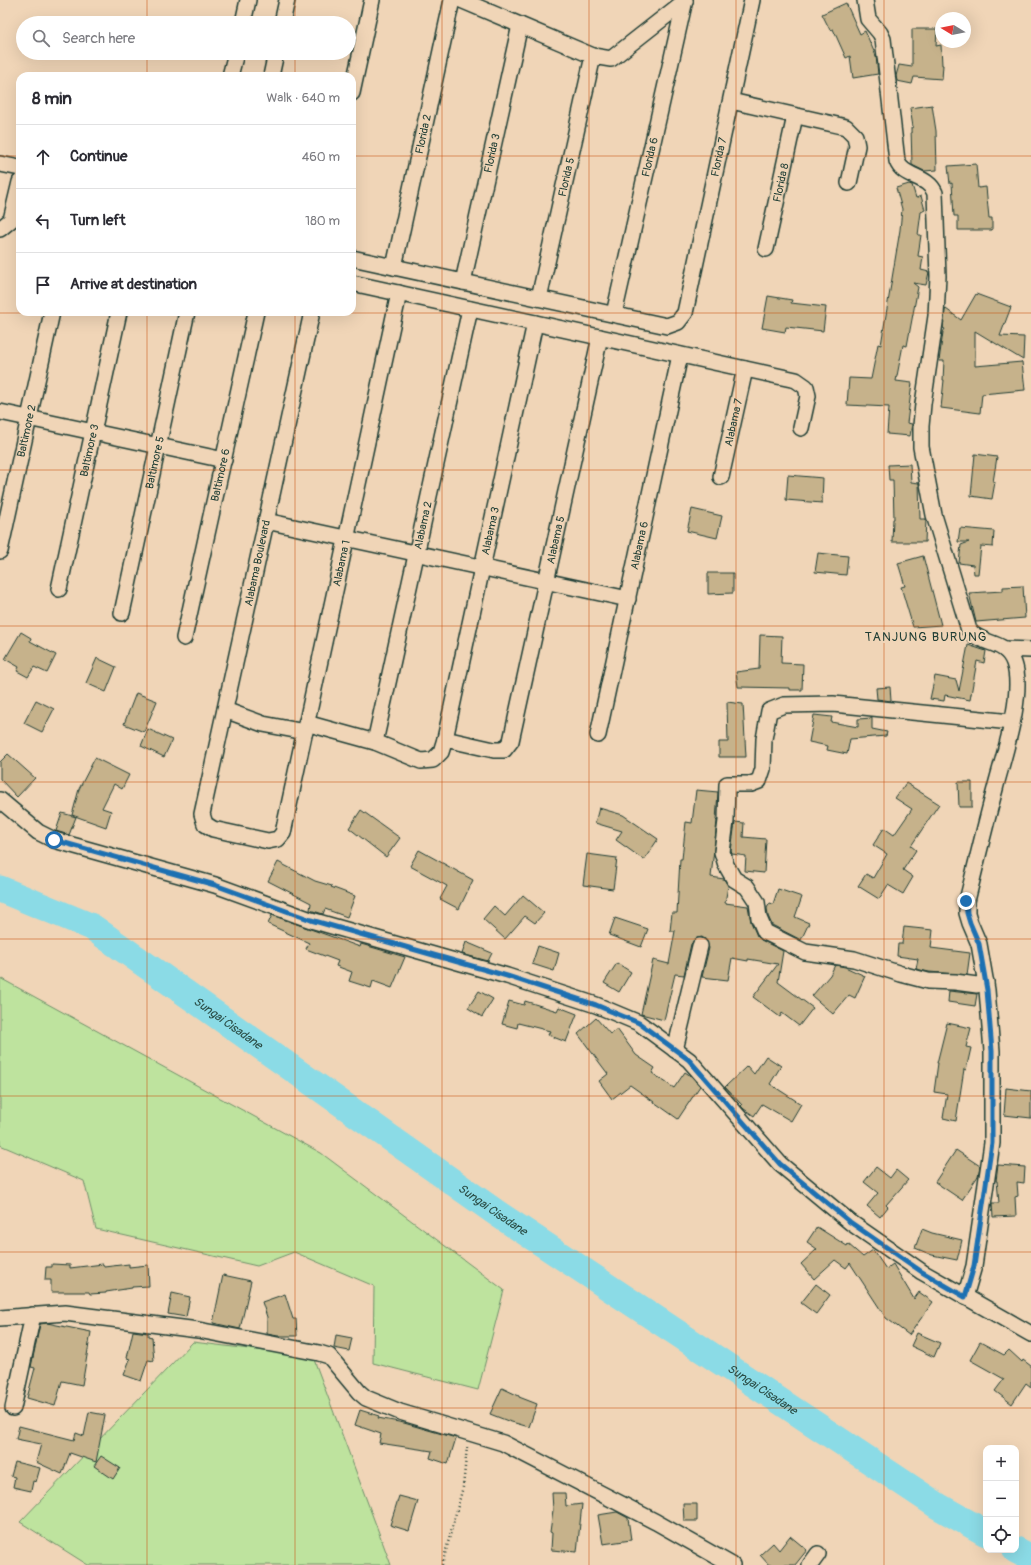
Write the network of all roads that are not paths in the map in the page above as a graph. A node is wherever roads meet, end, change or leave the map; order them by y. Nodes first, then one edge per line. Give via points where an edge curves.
1 (248, 0) edge
2 (287, 0) edge
3 (372, 0) edge
4 (452, 0) edge
5 (461, 0) edge
6 (685, 0) edge
7 (865, 0) edge
8 (752, 1) edge
9 (245, 16) edge
10 (284, 16) edge
11 (520, 25) junction
12 (593, 56) junction
13 (234, 60) edge
14 (274, 60) edge
15 (231, 72) edge
16 (272, 72) edge
17 (356, 74) edge
18 (730, 102) junction
19 (795, 116) junction
20 (0, 164) edge
21 (16, 167) edge
22 (849, 183) dead end
23 (16, 195) edge
24 (8, 222) edge
25 (766, 249) dead end
26 (356, 259) edge
27 (394, 267) junction
28 (463, 282) junction
29 (356, 284) edge
30 (399, 293) junction
31 (539, 298) junction
32 (470, 309) junction
33 (614, 314) junction
34 (51, 316) edge
35 (119, 316) edge
36 (186, 316) edge
37 (255, 316) edge
38 (311, 316) edge
39 (535, 323) junction
40 (600, 337) junction
41 (680, 354) junction
42 (745, 369) junction
43 (0, 412) edge
44 (29, 418) junction
45 (801, 428) dead end
46 (93, 432) junction
47 (158, 446) junction
48 (224, 460) junction
49 (721, 476) dead end
50 (266, 521) junction
51 (346, 538) junction
52 (0, 551) edge
53 (416, 553) junction
54 (482, 568) junction
55 (546, 582) junction
56 (59, 589) dead end
57 (628, 599) junction
58 (122, 613) dead end
59 (184, 638) dead end
60 (1004, 649) junction
61 (1031, 650) edge
62 (224, 710) junction
63 (1011, 722) junction
64 (306, 727) junction
65 (598, 735) dead end
66 (445, 739) junction
67 (375, 742) junction
68 (0, 800) edge
69 (283, 833) joint
70 (700, 946) dead end
71 (986, 982) junction
72 (675, 1050) junction
73 (965, 1297) junction
74 (33, 1315) junction
75 (0, 1318) edge
76 (1031, 1334) edge
77 (13, 1408) dead end
78 (732, 1565) edge

1 - 9 street
2 - 10 street
3 - 17 street
4 - 27 street, Florida 2
5 - 11 street
6 - 12 street via 611,59
6 - 33 street, Florida 6
7 - 60 street via 868,19 883,39 899,166 903,171 932,186 935,193 938,276 936,316 921,426 921,447 934,515 969,630
8 - 18 street, Florida 7
11 - 12 street
11 - 28 street, Florida 3
12 - 31 street, Florida 5
13 - 15 street
14 - 16 street
18 - 19 street
18 - 33 street, Florida 7 via 684,313 678,322 667,326
19 - 22 street via 846,127 855,136 857,146
19 - 25 street, Florida 8
20 - 21 street
23 - 24 street
26 - 27 street
27 - 28 street
28 - 31 street
29 - 30 street
30 - 32 street
30 - 51 street, Alabama 1
31 - 33 street
32 - 39 street
32 - 53 street, Alabama 2
34 - 44 street, Baltimore 2
35 - 46 street, Baltimore 3
36 - 47 street, Baltimore 5
37 - 48 street, Baltimore 6
38 - 50 street, Alabama Boulevard
39 - 40 street
39 - 54 street, Alabama 3
40 - 41 street
40 - 55 street, Alabama 5
41 - 42 street
41 - 57 street, Alabama 6
42 - 45 street via 796,380 806,387 808,396
42 - 49 street, Alabama 7
43 - 44 street
44 - 46 street
44 - 52 street, Baltimore 2
46 - 47 street
46 - 56 street, Baltimore 3
47 - 48 street
47 - 58 street, Baltimore 5
48 - 59 street, Baltimore 6
50 - 51 street
50 - 62 street, Alabama Boulevard
51 - 53 street
51 - 64 street, Alabama 1
53 - 54 street
53 - 67 street, Alabama 2
54 - 55 street
54 - 66 street, Alabama 3
55 - 57 street
55 - 66 street, Alabama 5 via 510,741 504,750 494,750
57 - 65 street, Alabama 6
60 - 61 street
60 - 63 street via 1014,663 1017,680
62 - 64 street via 263,724
62 - 69 street, Alabama Boulevard via 202,814 205,824 213,829 268,841 278,839
63 - 71 street via 966,901 970,923 979,944
63 - 71 street via 833,704 784,705 769,711 764,739 763,770 759,781 750,784 727,784 722,852 734,879 747,887 757,902 759,918 765,932 805,952 854,959 928,981 978,985
64 - 67 street
64 - 69 street, Alabama 1
66 - 67 street, Alabama 3 via 441,752 433,760 421,761
68 - 72 street via 38,832 54,840 215,885 311,920 507,976 596,1005 639,1023
70 - 72 street
71 - 73 street via 992,1051 992,1143 974,1266
72 - 73 street via 689,1060 780,1164 850,1222 922,1272
73 - 76 street
74 - 75 street
74 - 77 street
74 - 78 street via 65,1313 198,1330 329,1356 366,1398 400,1412 503,1443 656,1522

